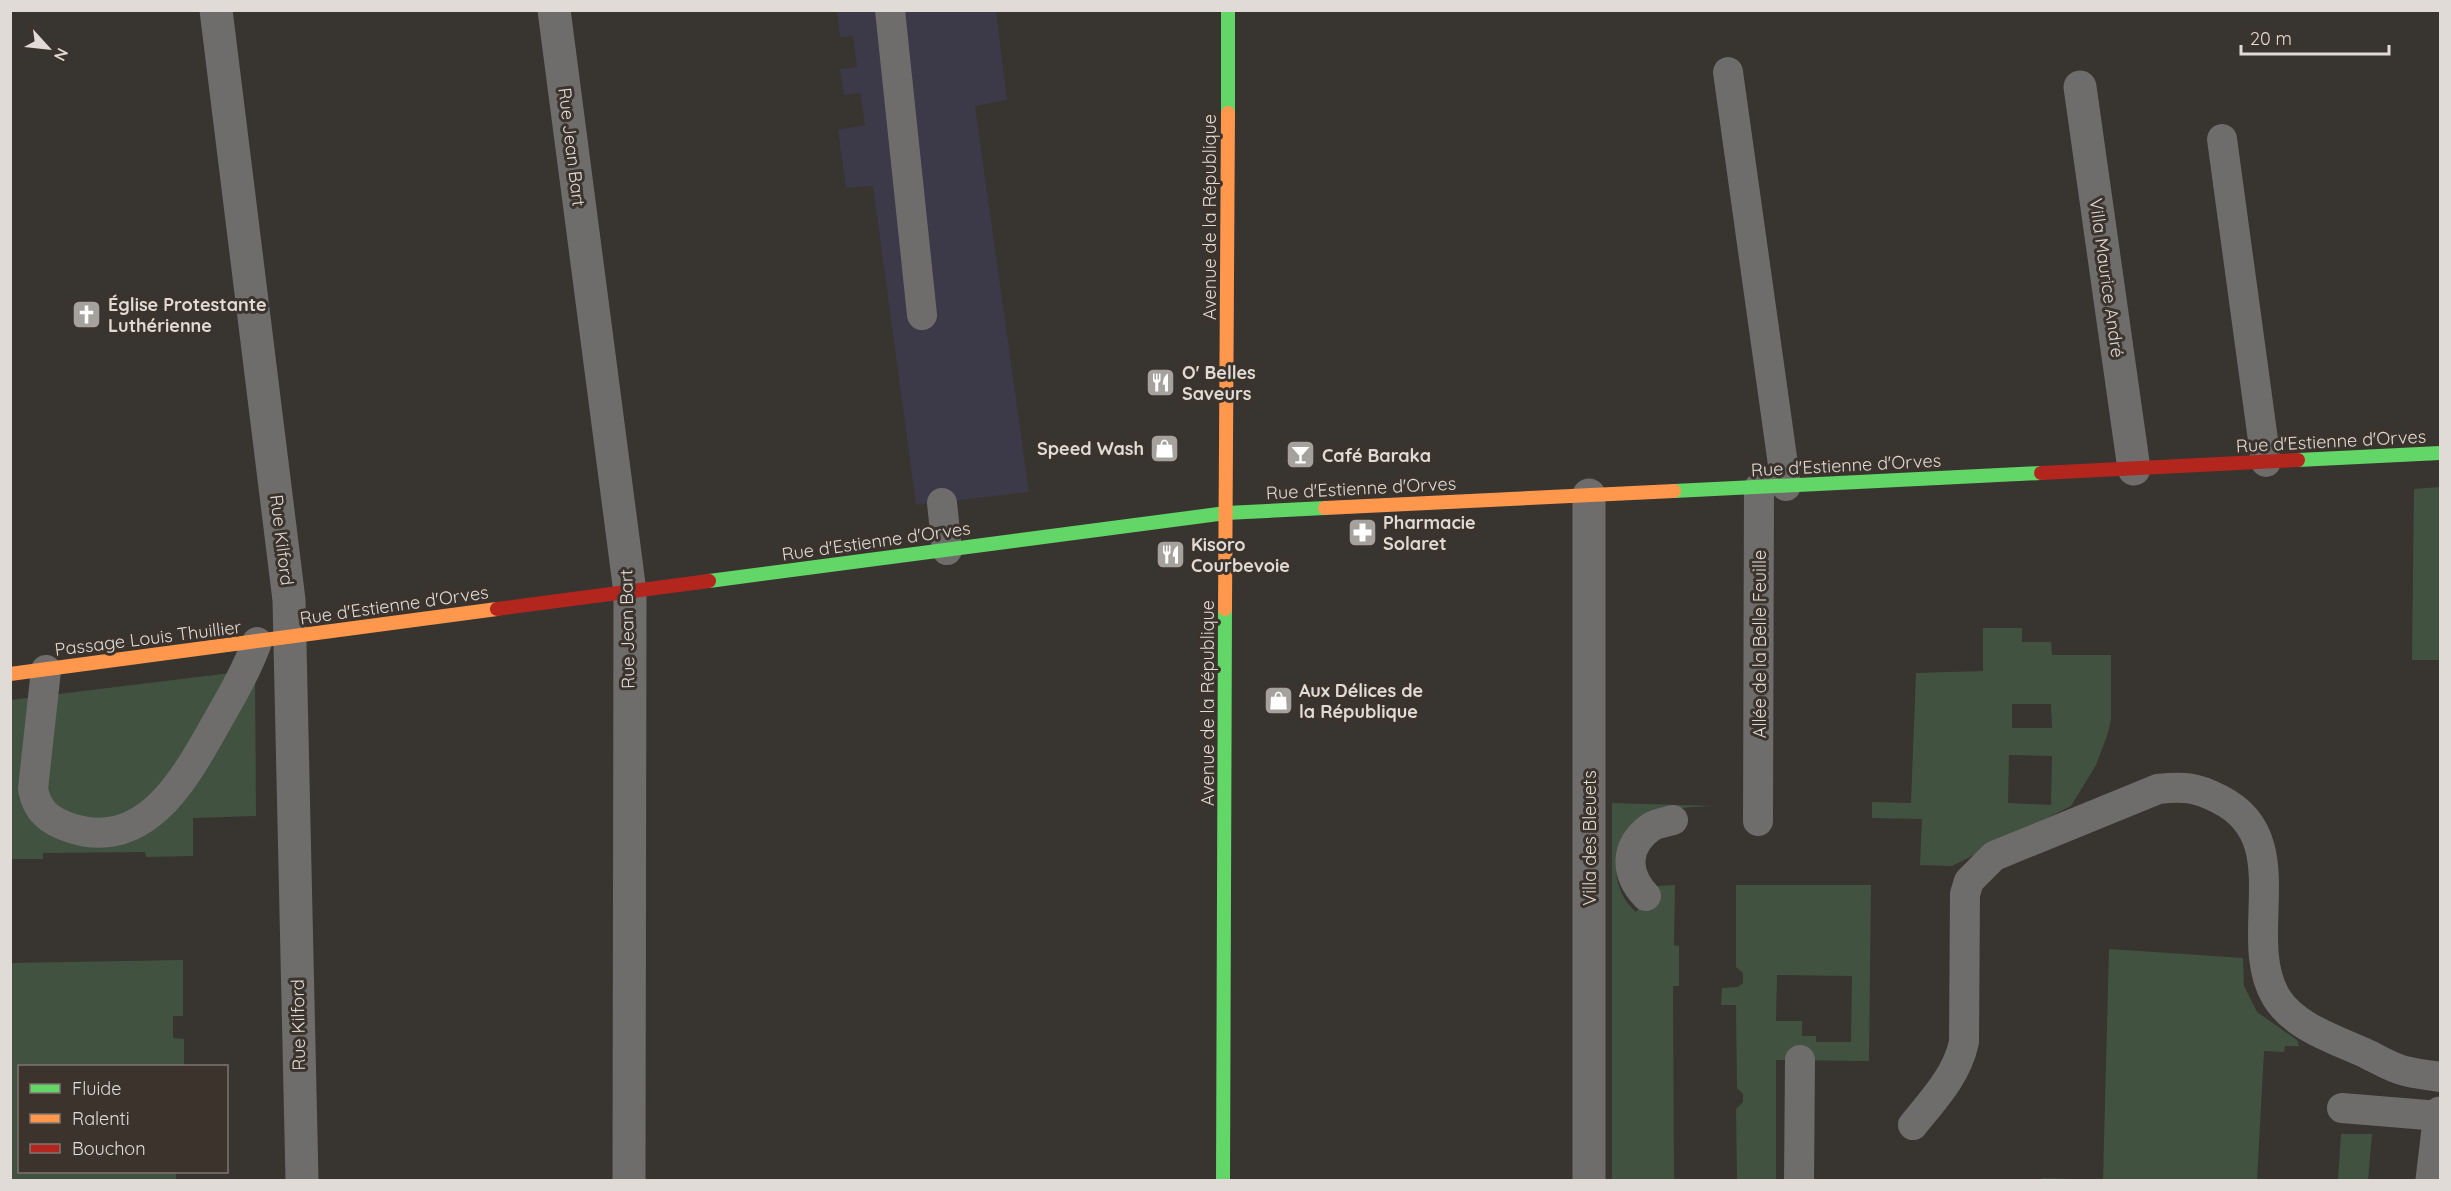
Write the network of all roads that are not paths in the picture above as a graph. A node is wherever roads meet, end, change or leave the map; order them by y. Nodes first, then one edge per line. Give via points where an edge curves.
1 (216, 10) edge
2 (554, 10) edge
3 (890, 10) edge
4 (1228, 10) edge
5 (1728, 72) dead end
6 (2080, 87) dead end
7 (2222, 139) dead end
8 (922, 315) dead end
9 (2440, 453) edge
10 (2266, 462) junction
11 (2134, 469) junction
12 (1773, 487) junction
13 (1589, 495) junction
14 (942, 502) dead end
15 (1226, 513) junction
16 (947, 550) junction
17 (630, 592) junction
18 (289, 637) junction
19 (257, 642) junction
20 (46, 670) junction
21 (10, 674) edge
22 (1758, 811) dead end
23 (1673, 820) dead end
24 (1646, 896) dead end
25 (1800, 1060) dead end
26 (2440, 1077) edge
27 (2342, 1108) dead end
28 (2440, 1115) edge
29 (1914, 1125) dead end
30 (302, 1180) edge
31 (629, 1180) edge
32 (1223, 1180) edge
33 (1589, 1180) edge
34 (1799, 1180) edge
35 (2432, 1180) edge

1 - 18 street, Rue Kilford via 289,600
2 - 17 street, Rue Jean Bart
3 - 8 lane
4 - 15 street, Avenue de la République
5 - 12 lane, Allée de la Belle Feuille
6 - 11 street, Villa Maurice André
7 - 10 lane
9 - 10 street, Rue d'Estienne d'Orves
10 - 11 street, Rue d'Estienne d'Orves
11 - 12 street, Rue d'Estienne d'Orves
12 - 13 street, Rue d'Estienne d'Orves
12 - 22 lane, Allée de la Belle Feuille
13 - 15 street, Rue d'Estienne d'Orves
13 - 33 street, Villa des Bleuets
14 - 16 lane
15 - 16 street, Rue d'Estienne d'Orves
15 - 32 street, Avenue de la République
16 - 17 street, Rue d'Estienne d'Orves
17 - 18 street, Rue d'Estienne d'Orves
17 - 31 street, Rue Jean Bart
18 - 19 street, Passage Louis Thuillier
18 - 30 street, Rue Kilford
19 - 20 street, Passage Louis Thuillier
19 - 20 lane via 247,670 196,759 166,802 137,823 116,830 79,831 49,818 36,805 33,789
20 - 21 street, Passage Louis Thuillier
23 - 24 lane via 1652,826 1639,839 1631,856 1631,873
25 - 34 lane
26 - 29 lane via 2403,1071 2307,1026 2289,1013 2269,983 2263,859 2252,825 2231,804 2200,789 2178,786 2158,789 1995,856 1969,881 1965,894 1961,1058
27 - 28 lane
28 - 35 street

